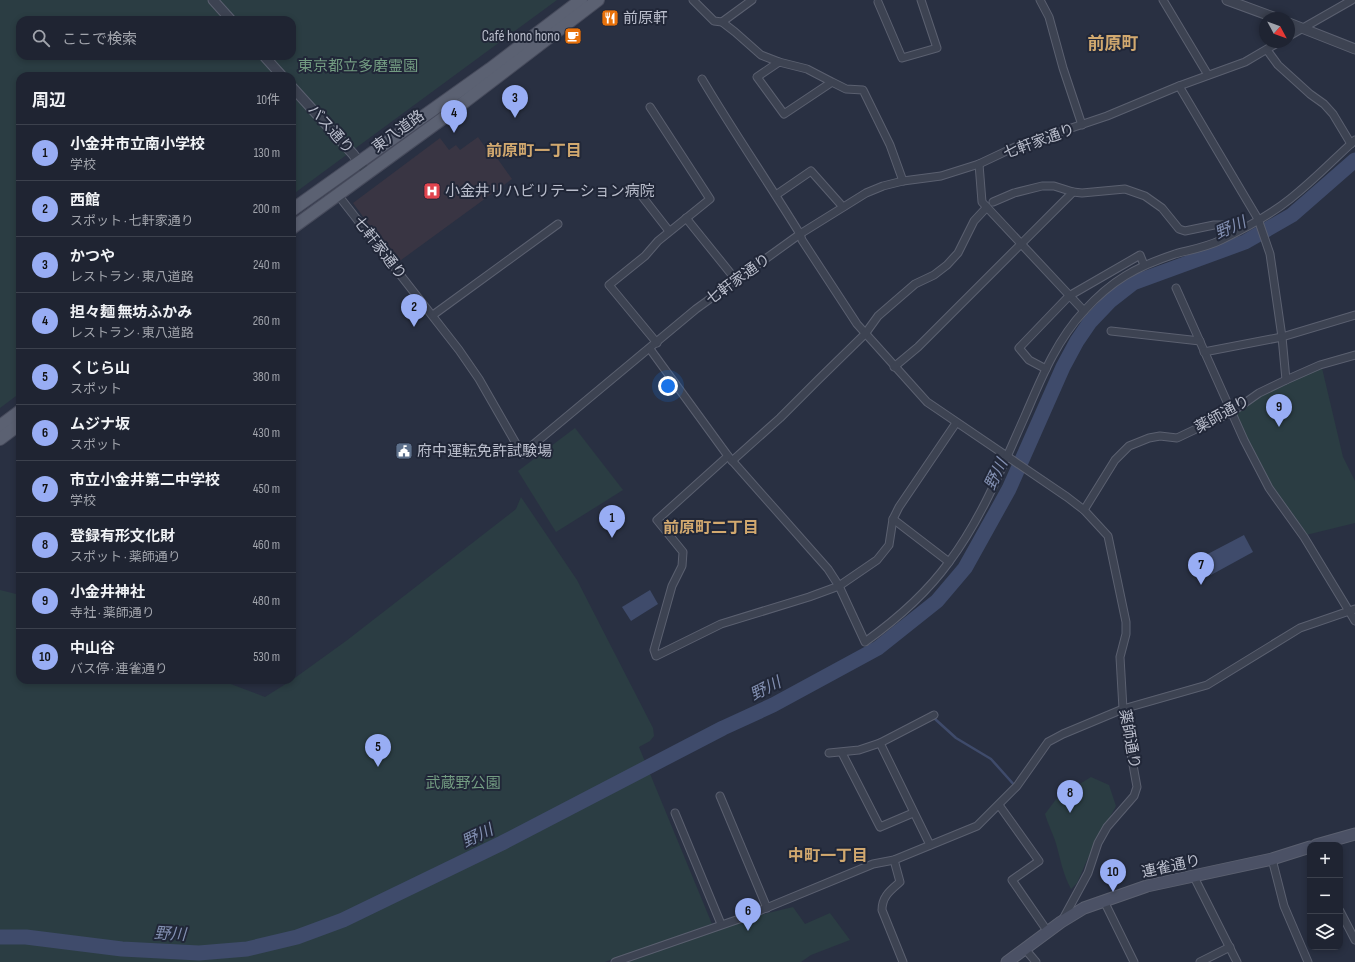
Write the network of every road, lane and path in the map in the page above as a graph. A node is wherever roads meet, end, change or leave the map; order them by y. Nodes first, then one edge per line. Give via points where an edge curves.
1 (213, 0) edge
2 (581, 0) edge
3 (598, 0) edge
4 (693, 0) edge
5 (752, 0) edge
6 (921, 0) edge
7 (1040, 0) edge
8 (1163, 0) edge
9 (1226, 0) edge
10 (1352, 0) edge
11 (879, 1) edge
12 (1259, 12) edge
13 (227, 16) edge
14 (722, 22) junction
15 (1295, 26) edge
16 (1302, 28) junction
17 (1295, 32) edge
18 (1270, 48) edge
19 (1355, 49) edge
20 (1267, 50) junction
21 (268, 60) edge
22 (780, 62) junction
23 (278, 72) edge
24 (1208, 76) junction
25 (702, 79) dead end
26 (832, 82) junction
27 (1178, 86) junction
28 (296, 91) edge
29 (650, 107) dead end
30 (1082, 125) junction
31 (1353, 142) edge
32 (359, 161) junction
33 (979, 164) junction
34 (368, 173) junction
35 (903, 181) junction
36 (1074, 192) junction
37 (340, 193) junction
38 (641, 195) dead end
39 (776, 195) junction
40 (993, 202) dead end
41 (843, 207) junction
42 (987, 208) junction
43 (296, 209) edge
44 (296, 210) edge
45 (686, 218) junction
46 (1258, 219) junction
47 (558, 224) dead end
48 (296, 225) edge
49 (1241, 229) junction
50 (669, 232) junction
51 (800, 234) junction
52 (1021, 244) junction
53 (1144, 265) junction
54 (736, 280) junction
55 (1176, 288) dead end
56 (1069, 296) junction
57 (1084, 311) junction
58 (433, 315) junction
59 (1355, 315) edge
60 (1111, 331) dead end
61 (865, 334) junction
62 (1282, 336) junction
63 (1200, 342) junction
64 (657, 343) junction
65 (650, 348) junction
66 (1204, 352) junction
67 (1355, 355) edge
68 (894, 367) junction
69 (1046, 369) junction
70 (1286, 380) junction
71 (1232, 412) junction
72 (16, 414) edge
73 (956, 423) junction
74 (0, 426) edge
75 (16, 427) edge
76 (0, 439) edge
77 (1007, 456) junction
78 (730, 459) junction
79 (1084, 510) junction
80 (893, 519) junction
81 (949, 562) junction
82 (839, 586) junction
83 (1352, 610) edge
84 (1355, 621) edge
85 (1123, 709) junction
86 (934, 715) dead end
87 (880, 743) junction
88 (829, 753) dead end
89 (842, 753) junction
90 (720, 796) dead end
91 (999, 804) junction
92 (675, 813) dead end
93 (913, 813) junction
94 (1355, 834) edge
95 (1327, 842) edge
96 (930, 845) junction
97 (1307, 848) edge
98 (1272, 859) junction
99 (894, 860) junction
100 (1194, 877) junction
101 (1104, 901) junction
102 (767, 908) junction
103 (1342, 914) edge
104 (1061, 922) junction
105 (721, 924) junction
106 (1048, 932) junction
107 (1355, 940) edge
108 (1230, 947) junction
109 (1025, 949) junction
110 (615, 962) edge
111 (903, 962) edge
112 (1007, 962) edge
113 (1036, 962) edge
114 (1134, 962) edge
115 (1200, 962) edge
116 (1237, 962) edge
117 (1308, 962) edge

1 - 13 street
2 - 32 main road, 東八道路 via 490,69
3 - 34 main road, 東八道路
4 - 14 street via 714,21
5 - 14 street
6 - 11 street via 937,48 902,58
7 - 30 street via 1049,17
8 - 24 street
9 - 12 street
10 - 16 street
14 - 22 street via 761,55
15 - 16 street
16 - 17 street
16 - 19 street
18 - 20 street, 七軒家通り
20 - 24 street, 七軒家通り via 1245,62
20 - 31 street via 1278,65 1304,90 1324,104
21 - 23 street
22 - 26 street via 808,69
22 - 26 street via 757,77 784,114
24 - 27 street, 七軒家通り
25 - 39 street
26 - 35 street via 846,89 863,90 890,145
27 - 30 street, 七軒家通り
27 - 46 street
28 - 32 street, バス通り
29 - 45 street via 710,199
30 - 33 street, 七軒家通り via 1015,147
31 - 46 street via 1293,196
32 - 34 street, バス通り
32 - 43 main road, 東八道路
33 - 35 street, 七軒家通り via 941,176
33 - 42 street via 982,202
34 - 37 main road, 東八道路
35 - 41 street, 七軒家通り via 866,193
36 - 40 street via 1054,186 1042,186 1014,193
36 - 49 street via 1125,189 1162,208 1179,229 1185,231 1214,225 1228,225
36 - 52 street
37 - 44 main road via 340,188 334,187 313,203
37 - 48 main road, 東八道路
37 - 58 street, 七軒家通り
38 - 50 street
39 - 41 street via 811,171
39 - 51 street
41 - 51 street, 七軒家通り
42 - 52 street
42 - 61 street via 974,222 958,253 934,275 916,284 878,316
45 - 50 street
45 - 54 street
46 - 49 street
46 - 62 street via 1270,252
47 - 58 street
49 - 53 street via 1220,241
50 - 64 street via 645,256 609,285
51 - 54 street, 七軒家通り
51 - 61 street via 817,264
52 - 56 street
52 - 68 street via 918,347
53 - 56 street via 1140,255
53 - 57 street via 1128,273
54 - 64 street, 七軒家通り via 696,309
55 - 63 street
56 - 57 street
56 - 69 street via 1019,348 1030,360
57 - 69 street via 1065,334
58 - 65 street, 七軒家通り via 479,379 522,454
59 - 62 street
60 - 63 street
61 - 68 street
61 - 78 street via 780,418
62 - 66 street
62 - 70 street
63 - 66 street
64 - 65 street, 七軒家通り
65 - 78 street
66 - 71 street
67 - 70 street, 薬師通り via 1326,363
68 - 73 street via 927,402
69 - 77 street
70 - 71 street, 薬師通り via 1259,393
71 - 79 street, 薬師通り via 1177,438 1160,436 1129,446 1115,460
71 - 83 street via 1269,488
72 - 74 main road
73 - 77 street
73 - 80 street
75 - 76 main road
77 - 79 street
77 - 81 street via 975,523
78 - 82 street via 828,569
78 - 82 street via 657,520 683,552 682,566 672,586 654,650 656,656 721,624
79 - 85 street, 薬師通り via 1108,536 1126,622 1126,634 1120,657
80 - 81 street
80 - 82 street via 889,545 877,560
81 - 82 street via 913,604 865,642
83 - 84 street
83 - 85 street via 1300,628 1207,685
85 - 91 street via 1048,742 1017,786
85 - 104 street, 薬師通り via 1137,787 1134,796 1107,827 1098,843 1088,873
86 - 87 street
87 - 89 street
87 - 93 street
88 - 89 street
89 - 93 street via 880,827
90 - 102 street
91 - 96 street via 977,826
91 - 106 street via 1039,861 1012,880
92 - 105 street
93 - 96 street
94 - 95 main road
96 - 99 street
97 - 98 main road, 連雀通り
98 - 100 main road, 連雀通り
98 - 117 street via 1284,906
99 - 102 street via 873,864
99 - 111 street via 900,882 887,894 882,902 882,910
100 - 101 main road, 連雀通り via 1147,886
100 - 108 street
101 - 104 main road, 連雀通り via 1084,908
101 - 114 street
102 - 105 street
103 - 107 street
104 - 106 main road, 連雀通り
105 - 110 street
106 - 109 main road, 連雀通り
108 - 115 street
108 - 116 street
109 - 112 main road, 連雀通り
109 - 113 street

